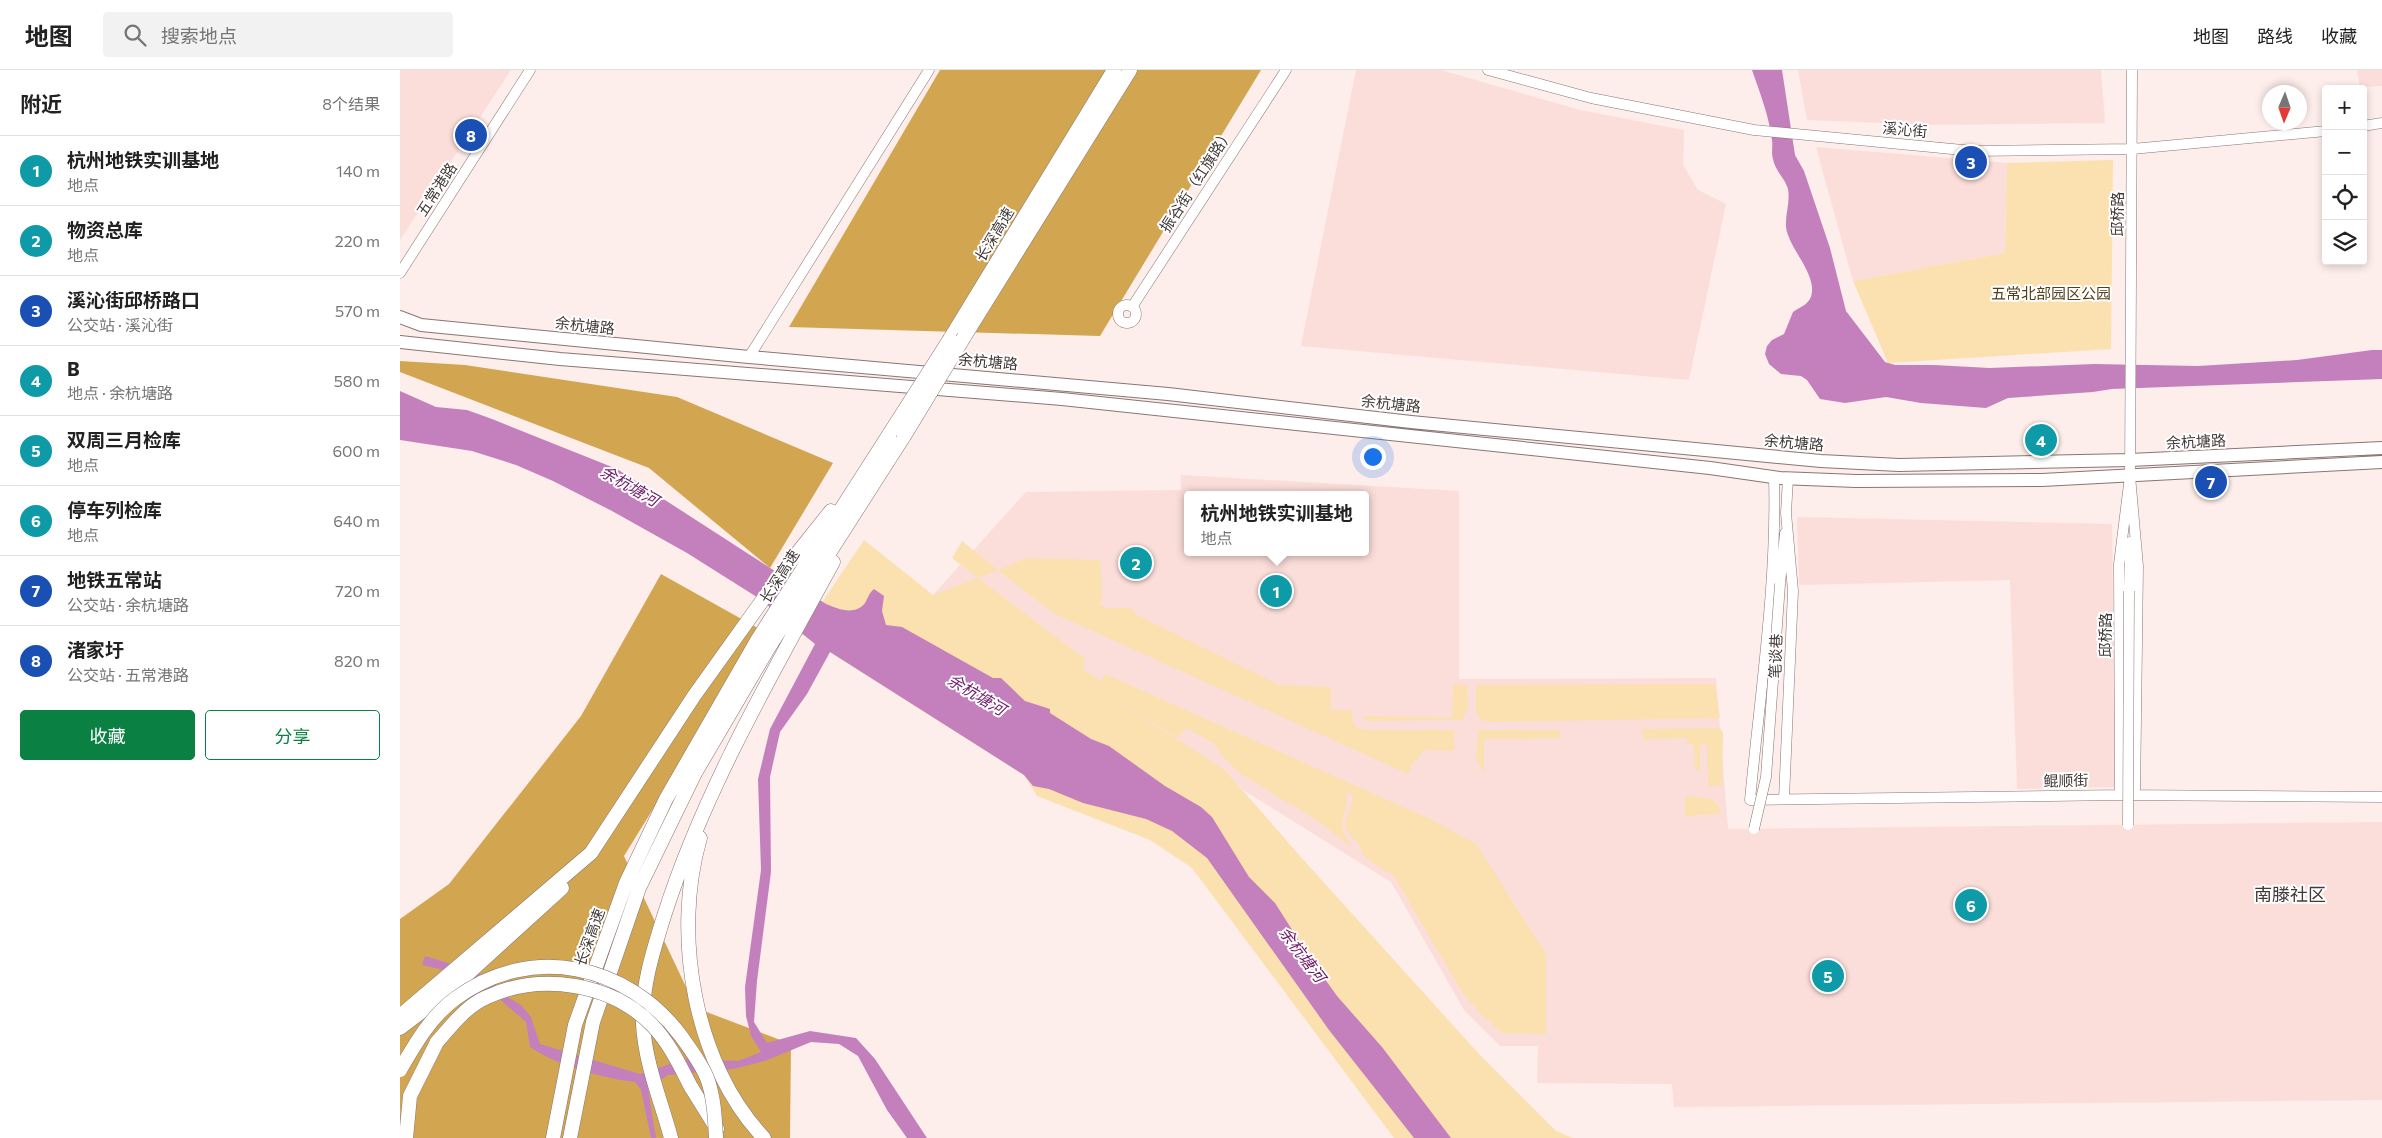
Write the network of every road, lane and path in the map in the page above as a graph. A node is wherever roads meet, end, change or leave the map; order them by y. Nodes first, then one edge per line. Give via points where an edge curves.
1 (530, 70) edge
2 (929, 70) edge
3 (1114, 70) edge
4 (1130, 70) edge
5 (1286, 70) edge
6 (1488, 70) edge
7 (2132, 70) edge
8 (2382, 123) edge
9 (2367, 125) edge
10 (2322, 131) edge
11 (2132, 149) junction
12 (400, 273) edge
13 (1132, 307) dead end
14 (400, 316) edge
15 (400, 342) edge
16 (749, 357) junction
17 (897, 435) junction
18 (2382, 448) edge
19 (885, 453) junction
20 (2130, 460) junction
21 (2382, 462) edge
22 (2130, 476) junction
23 (1774, 477) junction
24 (1788, 478) junction
25 (1786, 514) junction
26 (1775, 520) junction
27 (1780, 584) junction
28 (769, 635) junction
29 (730, 753) junction
30 (2120, 795) junction
31 (2136, 795) junction
32 (2382, 797) edge
33 (1784, 799) junction
34 (1750, 800) joint
35 (2128, 825) dead end
36 (1754, 828) dead end
37 (591, 853) junction
38 (400, 1016) edge
39 (400, 1028) edge
40 (400, 1070) edge
41 (406, 1138) edge
42 (554, 1138) edge
43 (570, 1138) edge
44 (672, 1138) edge
45 (716, 1138) edge
46 (722, 1138) edge
47 (764, 1138) edge

1 - 12 street, 五常港路
2 - 16 street
3 - 17 highway, 长深高速, bridge via 950,339
4 - 17 highway, 长深高速, bridge via 964,337
5 - 13 street, 振谷街（红旗路）
6 - 11 street, 溪沁街 via 1591,98 1767,131 1973,151
7 - 11 street, 邱桥路
8 - 9 street
10 - 11 street, 溪沁街
11 - 20 street, 邱桥路
14 - 16 main road, 余杭塘路 via 421,325
15 - 23 main road via 570,360 1062,399
16 - 20 main road, 余杭塘路 via 1168,394 1411,422 1821,461 1899,465
17 - 19 highway, 长深高速
18 - 20 main road, 余杭塘路
19 - 28 highway, 长深高速
19 - 29 highway via 814,596
19 - 37 highway via 783,573 751,616
20 - 22 street, 邱桥路
21 - 22 main road
22 - 24 main road via 2033,480
22 - 30 street, 邱桥路 via 2119,564
22 - 31 street, 邱桥路 via 2138,566
22 - 35 street, 邱桥路, bridge
23 - 24 main road
23 - 26 street, 笔谈巷
24 - 25 street, 笔谈巷
25 - 27 street, 笔谈巷
25 - 33 street, 笔谈巷 via 1793,591
26 - 27 street, 笔谈巷
26 - 34 street, 笔谈巷
27 - 36 street, 笔谈巷, bridge via 1766,777
28 - 42 highway, 长深高速 via 666,799 626,883 575,1025
28 - 43 highway, 长深高速 via 695,773 639,888 593,1022
29 - 44 highway, bridge via 682,860 647,982 643,1024 648,1062
29 - 47 highway via 695,855 689,904 691,966 696,1008 719,1067 752,1126
30 - 31 street, 鲲顺街
30 - 33 street, 鲲顺街
31 - 32 street, 鲲顺街
33 - 34 street, 鲲顺街
37 - 38 highway
37 - 39 highway via 541,909 451,989
40 - 45 highway, bridge via 430,1023 456,998 490,978 523,969 565,966 634,990 668,1018 707,1078
41 - 46 highway, bridge via 410,1096 437,1042 459,1016 486,997 521,985 562,984 594,989 621,1002 652,1025 669,1046

